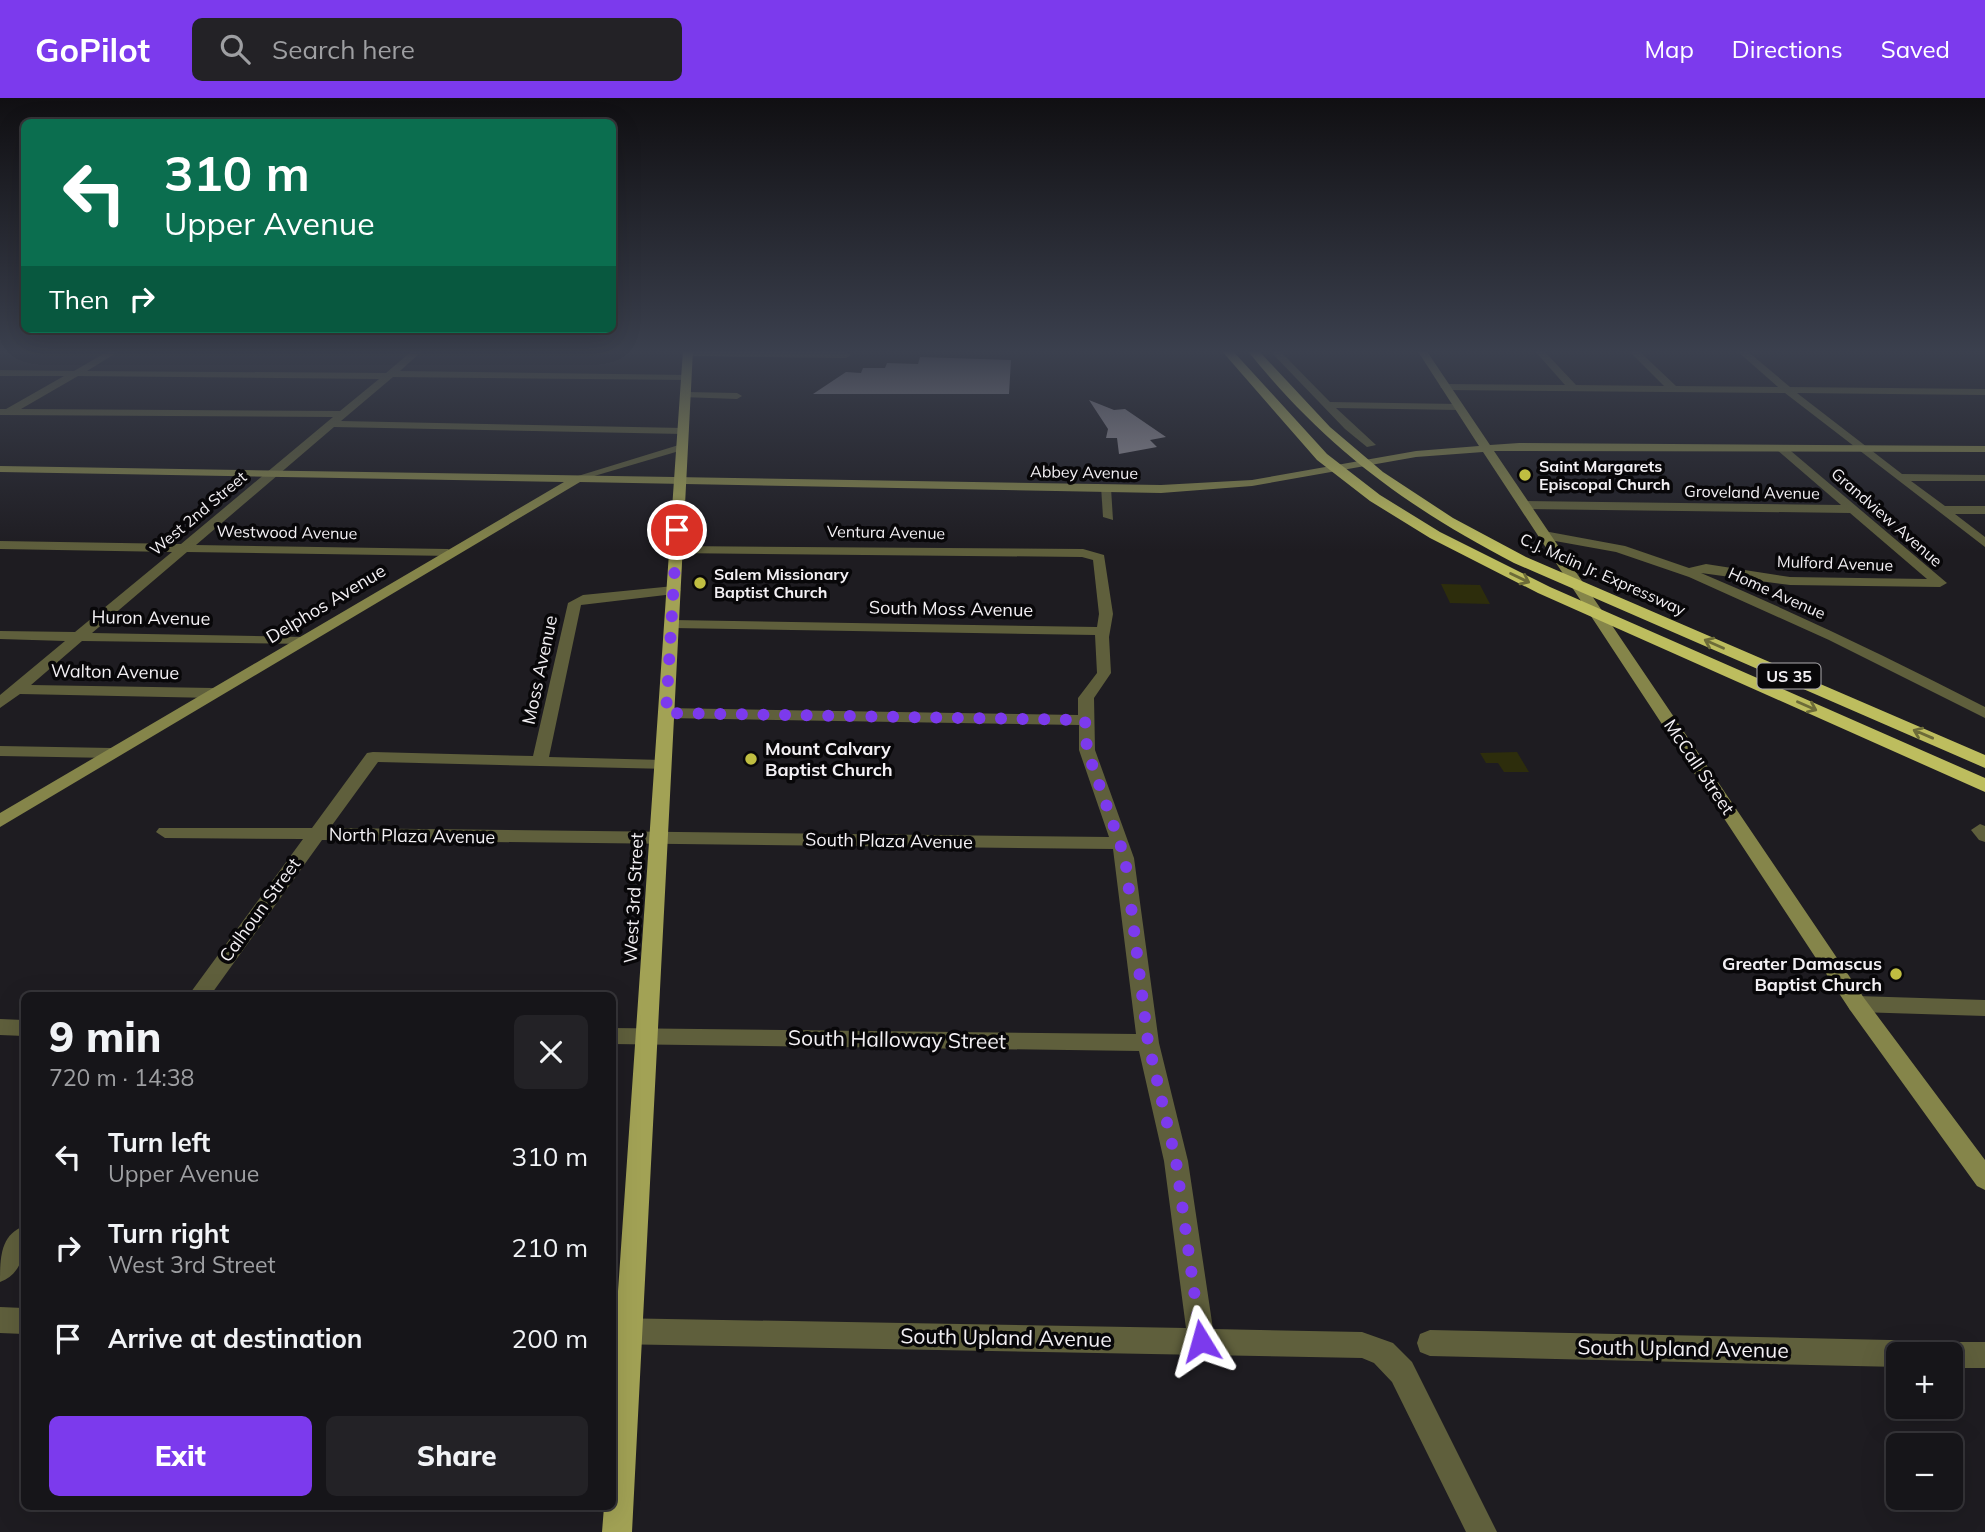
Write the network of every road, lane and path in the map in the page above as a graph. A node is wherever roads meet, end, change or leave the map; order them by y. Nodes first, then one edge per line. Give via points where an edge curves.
1 (336, 417) edge
2 (684, 417) edge
3 (1284, 417) edge
4 (1315, 417) edge
5 (1340, 417) edge
6 (1464, 417) edge
7 (1823, 417) edge
8 (328, 424) junction
9 (683, 439) junction
10 (1371, 445) dead end
11 (1484, 447) junction
12 (1782, 448) junction
13 (1864, 448) junction
14 (1985, 449) edge
15 (1349, 465) junction
16 (0, 469) edge
17 (272, 472) junction
18 (584, 476) junction
19 (1902, 477) junction
20 (1985, 478) edge
21 (680, 480) junction
22 (1105, 488) junction
23 (1524, 505) junction
24 (1854, 509) junction
25 (1942, 510) junction
26 (1985, 510) edge
27 (1109, 517) dead end
28 (1544, 535) junction
29 (1985, 543) edge
30 (0, 545) edge
31 (182, 547) junction
32 (676, 550) junction
33 (448, 553) junction
34 (1688, 573) junction
35 (1940, 583) joint
36 (674, 590) junction
37 (672, 624) junction
38 (1103, 631) junction
39 (0, 635) edge
40 (78, 636) junction
41 (302, 641) junction
42 (16, 690) junction
43 (214, 693) junction
44 (0, 703) edge
45 (666, 713) junction
46 (1985, 713) edge
47 (1085, 720) junction
48 (0, 751) edge
49 (112, 753) junction
50 (540, 762) junction
51 (1985, 762) edge
52 (663, 765) junction
53 (1985, 786) edge
54 (0, 821) edge
55 (166, 832) dead end
56 (314, 835) junction
57 (658, 840) junction
58 (1121, 842) junction
59 (201, 992) edge
60 (1857, 1004) junction
61 (1985, 1008) edge
62 (0, 1027) edge
63 (21, 1028) edge
64 (616, 1036) edge
65 (646, 1037) junction
66 (1148, 1042) junction
67 (1985, 1179) edge
68 (21, 1241) edge
69 (0, 1270) edge
70 (0, 1320) edge
71 (21, 1321) edge
72 (620, 1331) edge
73 (1201, 1341) junction
74 (1430, 1343) dead end
75 (1886, 1353) edge
76 (1963, 1355) edge
77 (1985, 1355) edge
78 (617, 1532) edge
79 (1482, 1532) edge

1 - 8 street, West 2nd Street
2 - 9 main road, West 3rd Street
3 - 15 highway, C.J. Mclin Jr. Expressway / US 35 via 1300,435
4 - 15 highway, C.J. Mclin Jr. Expressway / US 35 via 1337,440
5 - 10 street
6 - 11 street, McCall Street
7 - 13 street
8 - 9 street
8 - 17 street, West 2nd Street
9 - 18 street, Delphos Avenue
9 - 21 main road, West 3rd Street
11 - 12 street, Abbey Avenue
11 - 15 street, Abbey Avenue
11 - 23 street, McCall Street
12 - 13 street, Abbey Avenue
12 - 24 street, Grandview Avenue
13 - 14 street, Abbey Avenue
13 - 19 street
15 - 22 street, Abbey Avenue via 1219,486
51 -> 15 highway, C.J. Mclin Jr. Expressway / US 35 via 1520,560
15 -> 53 highway, C.J. Mclin Jr. Expressway / US 35 via 1401,514 1479,558
16 - 17 street, Abbey Avenue
17 - 18 street, Abbey Avenue
17 - 31 street, West 2nd Street
18 - 21 street, Abbey Avenue
18 - 33 street, Delphos Avenue
19 - 20 street
19 - 25 street
21 - 22 street, Abbey Avenue
21 - 32 main road, West 3rd Street
22 - 27 street
23 - 24 street, Groveland Avenue
23 - 28 street, McCall Street
24 - 35 street, Grandview Avenue
25 - 26 street
25 - 29 street
28 - 34 street, Home Avenue via 1603,542
28 - 60 street, McCall Street
30 - 31 street, Westwood Avenue
31 - 33 street, Westwood Avenue
31 - 40 street, West 2nd Street
32 - 36 main road, West 3rd Street
32 - 38 street, Ventura Avenue via 1096,555 1101,561 1106,614
33 - 41 street, Delphos Avenue
34 - 35 street, Mulford Avenue via 1706,568 1790,581
34 - 46 street, Home Avenue via 1866,653
36 - 37 main road, West 3rd Street
36 - 50 street, Moss Avenue via 583,598 575,603
37 - 38 street, South Moss Avenue
37 - 45 main road, West 3rd Street
38 - 47 street via 1104,673 1089,690
39 - 40 street, Huron Avenue
40 - 41 street, Huron Avenue
40 - 42 street, West 2nd Street
41 - 43 street, Delphos Avenue
42 - 43 street, Walton Avenue
42 - 44 street, West 2nd Street
43 - 49 street, Delphos Avenue
45 - 47 street
45 - 52 main road, West 3rd Street
47 - 58 street via 1087,750
48 - 49 street
49 - 54 street, Delphos Avenue
50 - 52 street
50 - 56 street, Calhoun Street via 373,757
52 - 57 main road, West 3rd Street
55 - 56 street, North Plaza Avenue
56 - 57 street, North Plaza Avenue
56 - 59 street, Calhoun Street
57 - 58 street, South Plaza Avenue
57 - 65 main road, West 3rd Street
58 - 66 street
60 - 61 street
60 - 67 street, McCall Street
62 - 63 street
64 - 65 street, South Halloway Street
65 - 66 street, South Halloway Street
65 - 72 main road, West 3rd Street
66 - 73 street via 1176,1161
68 - 69 street
70 - 71 street
72 - 73 street, South Upland Avenue
72 - 78 main road, West 3rd Street
73 - 79 street, South Upland Avenue via 1362,1345 1383,1352 1402,1372
74 - 75 street, South Upland Avenue
76 - 77 street

